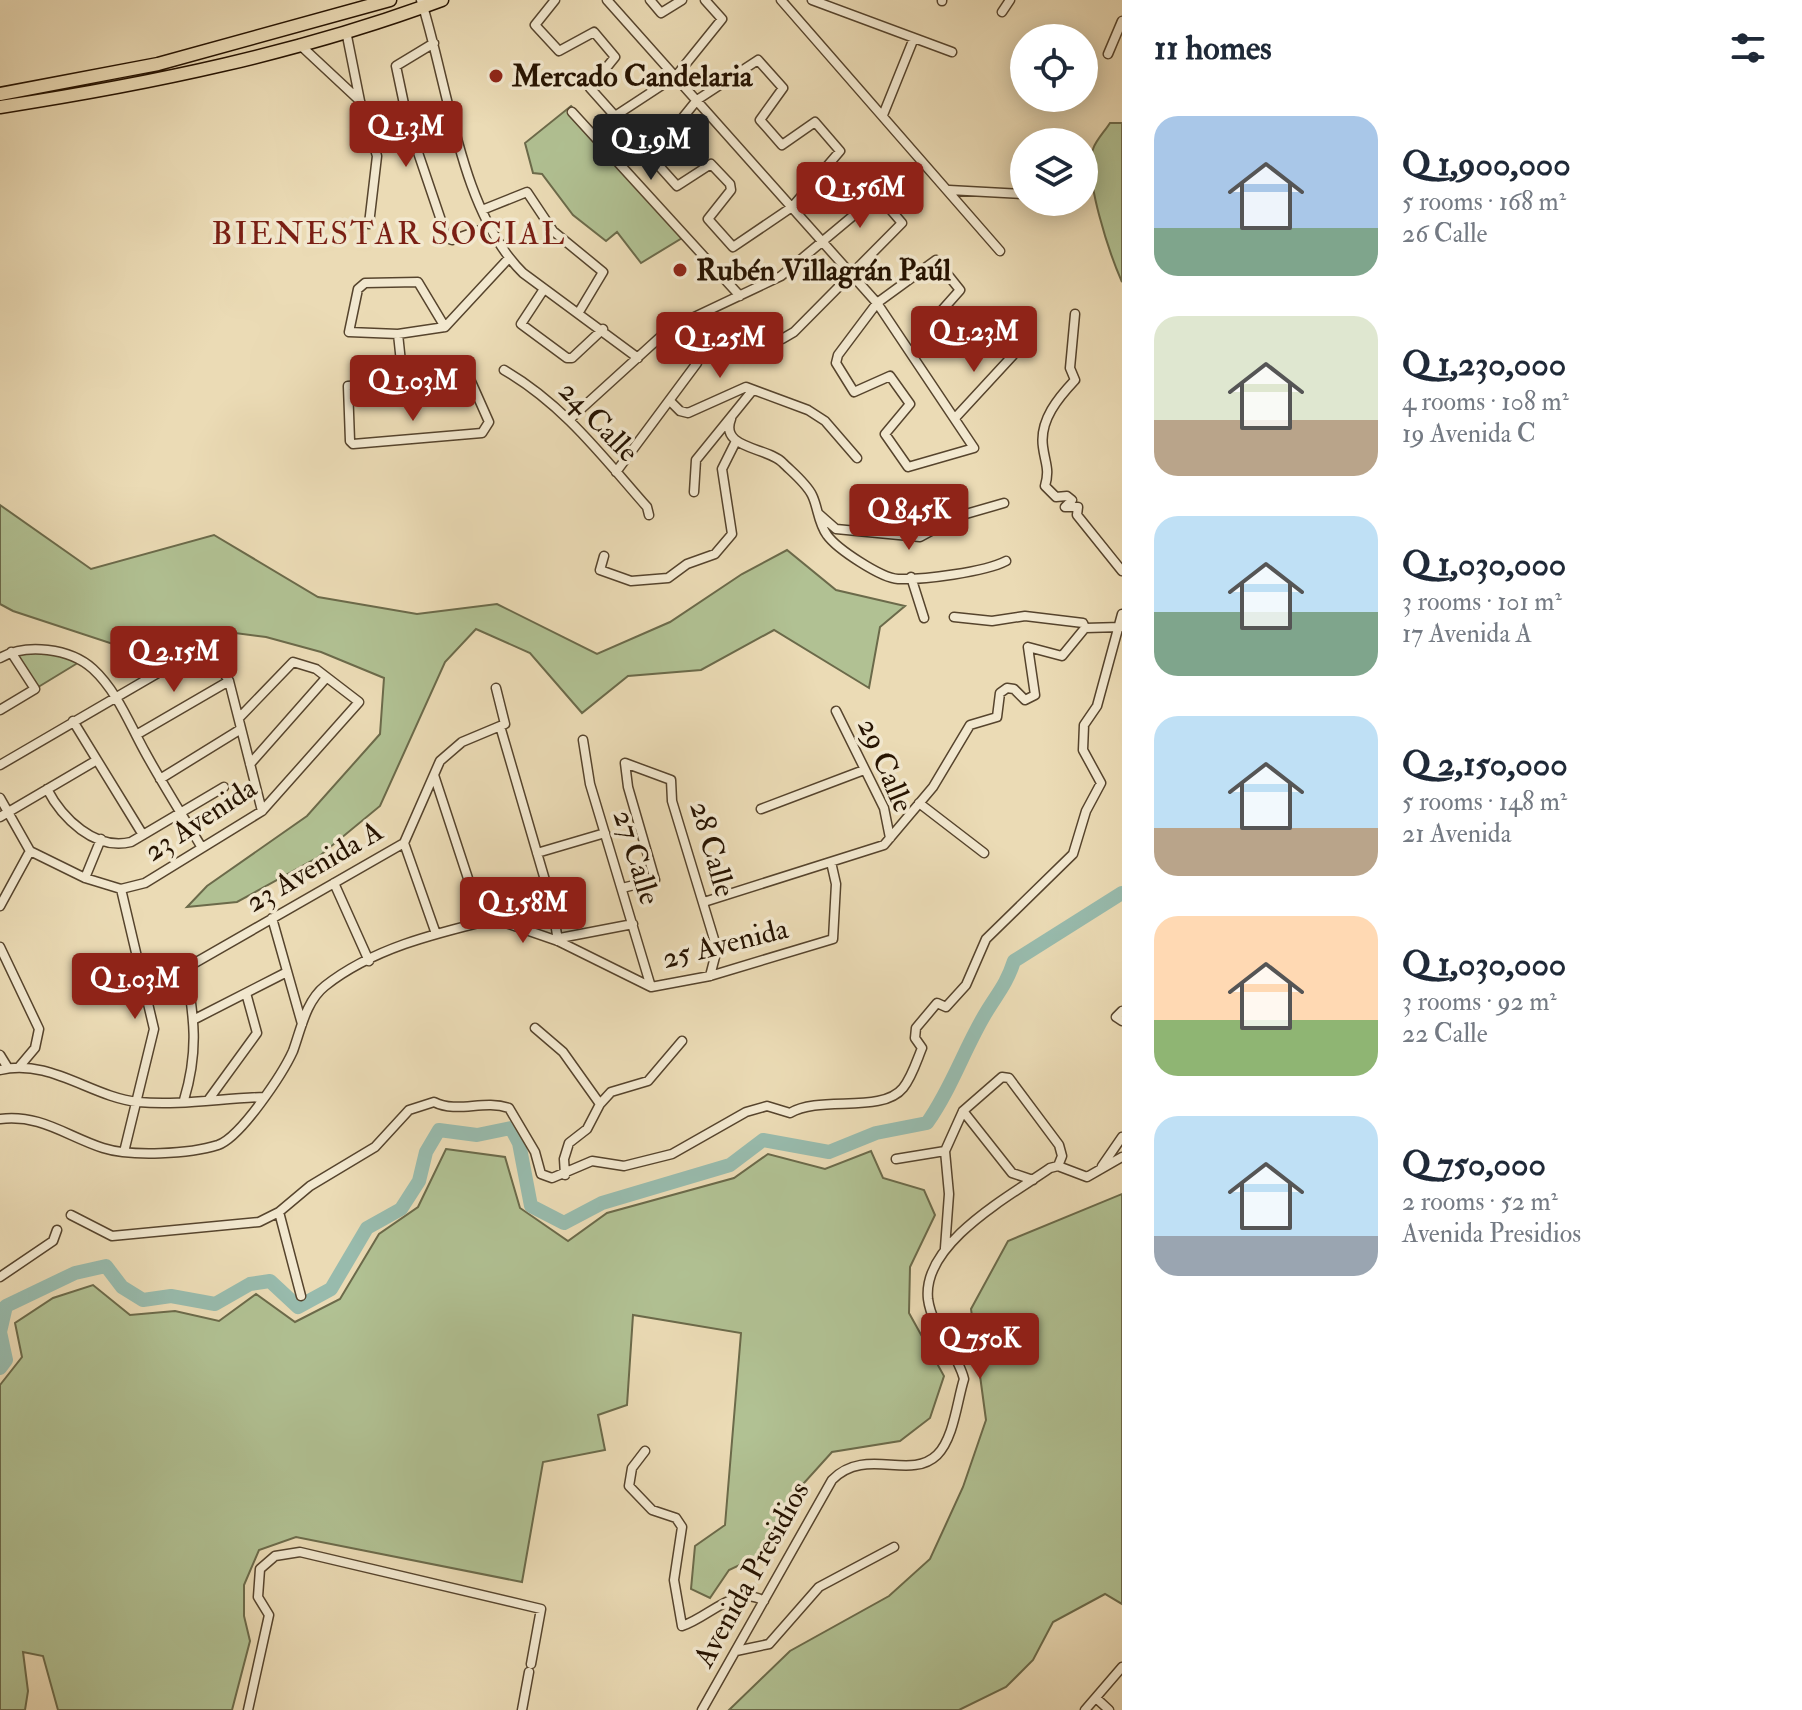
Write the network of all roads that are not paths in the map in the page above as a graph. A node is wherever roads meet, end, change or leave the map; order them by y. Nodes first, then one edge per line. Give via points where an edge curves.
1 (390, 0) edge
2 (442, 0) edge
3 (555, 0) edge
4 (607, 0) edge
5 (650, 0) edge
6 (682, 0) edge
7 (705, 0) edge
8 (781, 0) edge
9 (812, 0) edge
10 (1010, 0) edge
11 (422, 3) edge
12 (1002, 12) dead end
13 (1122, 21) edge
14 (346, 31) junction
15 (914, 38) junction
16 (434, 43) junction
17 (299, 44) junction
18 (952, 52) dead end
19 (1108, 54) dead end
20 (676, 76) junction
21 (0, 94) edge
22 (697, 100) junction
23 (360, 101) junction
24 (0, 107) edge
25 (572, 112) dead end
26 (883, 115) junction
27 (949, 190) junction
28 (1010, 193) edge
29 (792, 207) junction
30 (482, 210) junction
31 (369, 224) dead end
32 (489, 227) junction
33 (822, 240) junction
34 (1000, 251) dead end
35 (509, 258) junction
36 (853, 275) junction
37 (544, 289) junction
38 (740, 296) junction
39 (877, 303) junction
40 (579, 312) junction
41 (1075, 314) dead end
42 (445, 327) junction
43 (603, 329) junction
44 (669, 329) junction
45 (398, 334) junction
46 (782, 339) dead end
47 (638, 358) junction
48 (504, 370) dead end
49 (403, 381) junction
50 (752, 391) junction
51 (671, 402) junction
52 (956, 417) junction
53 (570, 419) junction
54 (731, 419) junction
55 (736, 441) junction
56 (857, 458) dead end
57 (616, 472) junction
58 (694, 492) dead end
59 (1004, 503) dead end
60 (818, 514) junction
61 (649, 515) dead end
62 (604, 556) dead end
63 (1006, 561) dead end
64 (1122, 571) edge
65 (911, 577) junction
66 (1122, 614) edge
67 (954, 617) dead end
68 (924, 618) dead end
69 (1120, 627) edge
70 (1085, 628) junction
71 (11, 652) junction
72 (0, 658) edge
73 (326, 678) junction
74 (229, 681) junction
75 (496, 688) dead end
76 (114, 696) junction
77 (0, 710) edge
78 (836, 711) dead end
79 (239, 718) junction
80 (73, 721) junction
81 (503, 725) junction
82 (241, 729) junction
83 (136, 735) junction
84 (583, 740) dead end
85 (97, 760) junction
86 (250, 764) junction
87 (0, 765) edge
88 (864, 770) junction
89 (434, 774) junction
90 (160, 779) junction
91 (224, 787) dead end
92 (47, 789) junction
93 (0, 798) edge
94 (919, 803) junction
95 (761, 809) dead end
96 (262, 811) junction
97 (4, 814) edge
98 (181, 814) junction
99 (605, 833) junction
100 (143, 835) junction
101 (890, 838) junction
102 (101, 839) junction
103 (404, 843) junction
104 (202, 848) junction
105 (30, 851) junction
106 (537, 853) junction
107 (984, 853) dead end
108 (831, 862) junction
109 (85, 878) junction
110 (334, 883) junction
111 (0, 888) edge
112 (622, 888) junction
113 (121, 889) junction
114 (9, 893) junction
115 (704, 902) junction
116 (552, 904) junction
117 (0, 906) edge
118 (272, 918) junction
119 (498, 920) junction
120 (482, 921) junction
121 (633, 924) junction
122 (435, 931) junction
123 (559, 940) junction
124 (0, 947) edge
125 (369, 961) junction
126 (186, 968) junction
127 (287, 972) junction
128 (710, 976) junction
129 (144, 986) junction
130 (651, 987) junction
131 (246, 993) junction
132 (1122, 1011) edge
133 (195, 1019) junction
134 (1122, 1021) edge
135 (302, 1024) junction
136 (535, 1028) dead end
137 (682, 1041) dead end
138 (0, 1055) edge
139 (19, 1067) junction
140 (4, 1069) edge
141 (264, 1097) junction
142 (209, 1099) junction
143 (184, 1100) junction
144 (137, 1102) junction
145 (600, 1104) junction
146 (963, 1111) junction
147 (0, 1119) edge
148 (1122, 1137) edge
149 (945, 1151) junction
150 (124, 1152) junction
151 (1122, 1157) edge
152 (896, 1159) dead end
153 (1058, 1166) junction
154 (1099, 1170) junction
155 (565, 1175) junction
156 (1033, 1180) junction
157 (279, 1212) junction
158 (71, 1215) dead end
159 (57, 1230) dead end
160 (945, 1248) junction
161 (0, 1277) edge
162 (301, 1296) dead end
163 (645, 1451) dead end
164 (894, 1547) dead end
165 (764, 1601) junction
166 (736, 1651) junction
167 (1122, 1667) edge
168 (1096, 1698) junction
169 (248, 1710) edge
170 (522, 1710) edge
171 (702, 1710) edge
172 (1085, 1710) edge
173 (1109, 1710) edge

1 - 21 main road via 158,64
2 - 11 main road
3 - 20 street via 535,25 559,51 593,31 615,57 590,88 615,116
4 - 20 street
5 - 6 street via 661,13
7 - 20 street via 722,19
8 - 26 street
9 - 15 street
10 - 12 street
11 - 14 main road
11 - 16 street
13 - 19 street
14 - 17 main road
14 - 23 street
15 - 18 street
15 - 26 street
16 - 30 street
16 - 32 street via 396,67 427,185 447,238
17 - 23 street
17 - 24 main road via 157,81
20 - 22 street
22 - 29 street
22 - 29 street via 651,157 677,186 709,164 730,184 731,190 708,219 732,247
22 - 29 street via 758,60 783,88 760,120 782,145 815,122 840,151
23 - 31 street via 377,156
25 - 38 street
26 - 27 street
27 - 28 street
27 - 34 street
29 - 33 street
30 - 32 street
30 - 40 street via 527,192 553,231 603,272
32 - 35 street
33 - 36 street
33 - 36 street via 878,195 902,223
33 - 38 street via 781,276
35 - 37 street
35 - 42 street
36 - 39 street
36 - 46 street
37 - 40 street
37 - 43 street via 521,324 567,358
38 - 44 street
39 - 52 street
39 - 52 street via 936,260 960,290 936,317 957,345 990,322 1016,352
39 - 52 street via 838,355 836,363 854,392 890,376 910,404 885,434 908,467 974,448
40 - 43 street
41 - 64 street via 1070,368 1075,380 1062,390 1046,417 1045,486 1056,497 1072,500 1065,507 1078,507 1077,515
42 - 45 street
42 - 45 street via 415,281 365,283 353,304 351,335
43 - 47 street
44 - 47 street
44 - 51 street via 698,359
45 - 49 street
47 - 53 street
48 - 53 street, 24 Calle
49 - 49 street via 348,386 353,444 482,433 489,422 469,377
50 - 51 street via 741,387 688,413
50 - 54 street
50 - 56 street via 808,410 825,421
51 - 57 street
53 - 57 street, 24 Calle
54 - 55 street via 729,431
54 - 58 street via 696,460
55 - 60 street via 779,459 811,493
55 - 62 street via 722,469 732,534 715,554 668,578 631,581 600,570
57 - 61 street, 24 Calle
59 - 60 street via 959,516 920,537 836,529
60 - 65 street via 834,544 896,579
63 - 65 street via 989,570
65 - 68 street
66 - 69 street
67 - 70 street via 992,621 1025,616 1083,623
69 - 70 street
69 - 155 street via 1097,706 1084,725 1083,750 1101,783 1086,811 1077,847 986,939 966,985 946,1007 937,1003 916,1028 922,1048 903,1088 888,1098 805,1104 790,1113 767,1106 746,1112 672,1154 624,1166 592,1161
70 - 94 street via 1062,656 1028,647 1035,695 1025,700 1014,689 1000,693 997,717 970,725
71 - 72 street
71 - 76 street via 61,653 93,669
71 - 77 street via 35,689
73 - 79 street via 316,669 290,662
73 - 86 street
73 - 96 street, 23 Avenida via 359,702
74 - 76 street via 206,645
74 - 79 street
74 - 83 street
75 - 81 street
76 - 80 street
76 - 83 street
78 - 88 street, 29 Calle
79 - 82 street
80 - 85 street
80 - 87 street
81 - 89 street, 23 Avenida A via 449,751
81 - 106 street
82 - 86 street
82 - 90 street
83 - 90 street
84 - 99 street, 27 Calle
85 - 92 street
85 - 100 street
86 - 96 street
88 - 95 street
88 - 101 street, 29 Calle via 884,808
89 - 103 street, 23 Avenida A
89 - 120 street
90 - 98 street
91 - 98 street
92 - 97 street
92 - 102 street via 66,820
93 - 97 street
94 - 101 street
94 - 107 street, 29 Calle
96 - 104 street, 23 Avenida
97 - 105 street
98 - 100 street
98 - 104 street
99 - 106 street
99 - 112 street, 27 Calle
100 - 102 street via 120,845
101 - 108 street via 876,849
102 - 109 street
103 - 110 street, 23 Avenida A
103 - 122 street
104 - 113 street, 23 Avenida via 145,883
105 - 109 street
105 - 114 street
106 - 116 street
108 - 115 street
108 - 128 street, 25 Avenida via 836,884 833,939
109 - 113 street
110 - 118 street, 23 Avenida A
110 - 125 street
111 - 114 street
112 - 115 street, 28 Calle via 655,880 625,763 671,780 672,801
112 - 121 street, 27 Calle
113 - 129 street
114 - 117 street
115 - 128 street, 28 Calle via 717,949
116 - 119 street, 25 Avenida
116 - 123 street
118 - 126 street, 23 Avenida A
118 - 127 street
119 - 120 street, 25 Avenida
119 - 123 street, 25 Avenida
120 - 122 street, 25 Avenida
121 - 123 street
121 - 130 street, 27 Calle
122 - 125 street, 25 Avenida
123 - 130 street, 25 Avenida
124 - 139 street via 39,1029 35,1048
125 - 135 street, 25 Avenida via 319,991
126 - 129 street, 23 Avenida A
126 - 133 street
127 - 131 street
127 - 135 street
128 - 130 street, 25 Avenida
129 - 144 street via 154,1029
131 - 133 street
131 - 142 street via 257,1033
132 - 134 street via 1116,1017
133 - 143 street via 194,1065
135 - 141 street, 25 Avenida via 288,1061
136 - 145 street via 563,1052
137 - 145 street via 648,1081 611,1092
138 - 140 street
139 - 140 street
139 - 144 street
141 - 142 street
141 - 150 street, 25 Avenida via 234,1135 217,1145
142 - 143 street
143 - 144 street
144 - 150 street
145 - 155 street via 587,1129 569,1143
146 - 149 street
146 - 153 street via 1006,1076 1059,1145
146 - 156 street via 1012,1173
147 - 150 street, 25 Avenida via 44,1120 103,1148
148 - 154 street
149 - 152 street
149 - 160 street
151 - 154 street
153 - 154 street via 1082,1177
153 - 156 street, Avenida Presidios
155 - 157 street via 541,1174 535,1152 509,1108 492,1102 447,1109 434,1102 409,1110 375,1147 310,1186
156 - 160 street, Avenida Presidios
157 - 158 street via 259,1222 112,1236
157 - 162 street
159 - 161 street via 53,1241
160 - 165 street, Avenida Presidios via 933,1269 928,1300 964,1379 945,1441 937,1455 916,1466 877,1461 841,1470
163 - 165 street via 632,1468 629,1486 652,1510 676,1518 682,1527 674,1580 682,1626 740,1594
164 - 166 street via 819,1587 769,1644
165 - 166 street, Avenida Presidios
166 - 171 street, Avenida Presidios
167 - 168 street
168 - 172 street
168 - 173 street
169 - 170 street via 269,1615 258,1597 260,1569 275,1556 300,1552 541,1609

